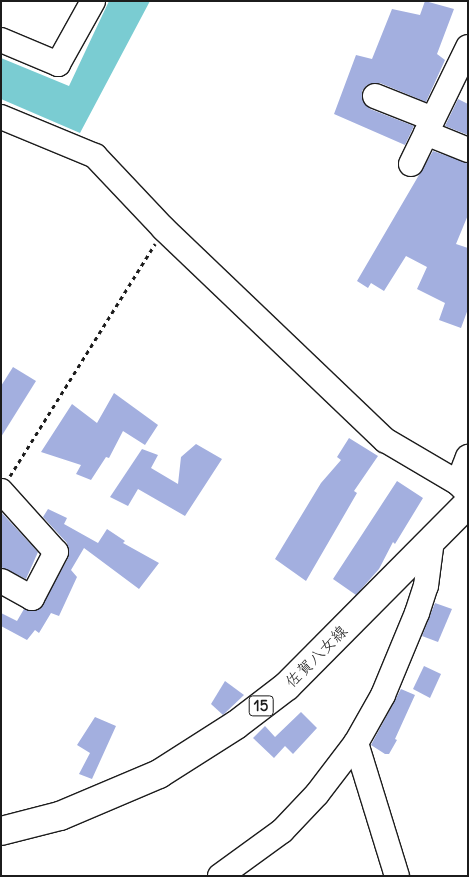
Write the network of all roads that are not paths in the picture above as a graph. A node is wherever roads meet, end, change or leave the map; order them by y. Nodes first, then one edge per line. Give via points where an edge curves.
1 (93, 1) edge
2 (1, 40) edge
3 (468, 47) edge
4 (375, 96) dead end
5 (1, 117) edge
6 (429, 126) junction
7 (468, 150) edge
8 (411, 164) dead end
9 (468, 457) edge
10 (4, 486) edge
11 (464, 493) edge
12 (432, 540) junction
13 (1, 582) edge
14 (356, 743) junction
15 (1, 831) edge
16 (220, 876) edge
17 (397, 876) edge

1 - 2 street via 58,64
3 - 6 street
4 - 6 street
5 - 11 street via 95,156 164,229 385,440
6 - 7 street
6 - 8 street
9 - 11 street
10 - 13 street via 56,552 32,598
11 - 12 main road, 佐賀八女線 / 15
12 - 14 street via 426,586 417,613 383,695
12 - 15 main road, 佐賀八女線 / 15 via 287,686 236,725 159,774 60,816
14 - 16 street via 317,794 282,831
14 - 17 street

